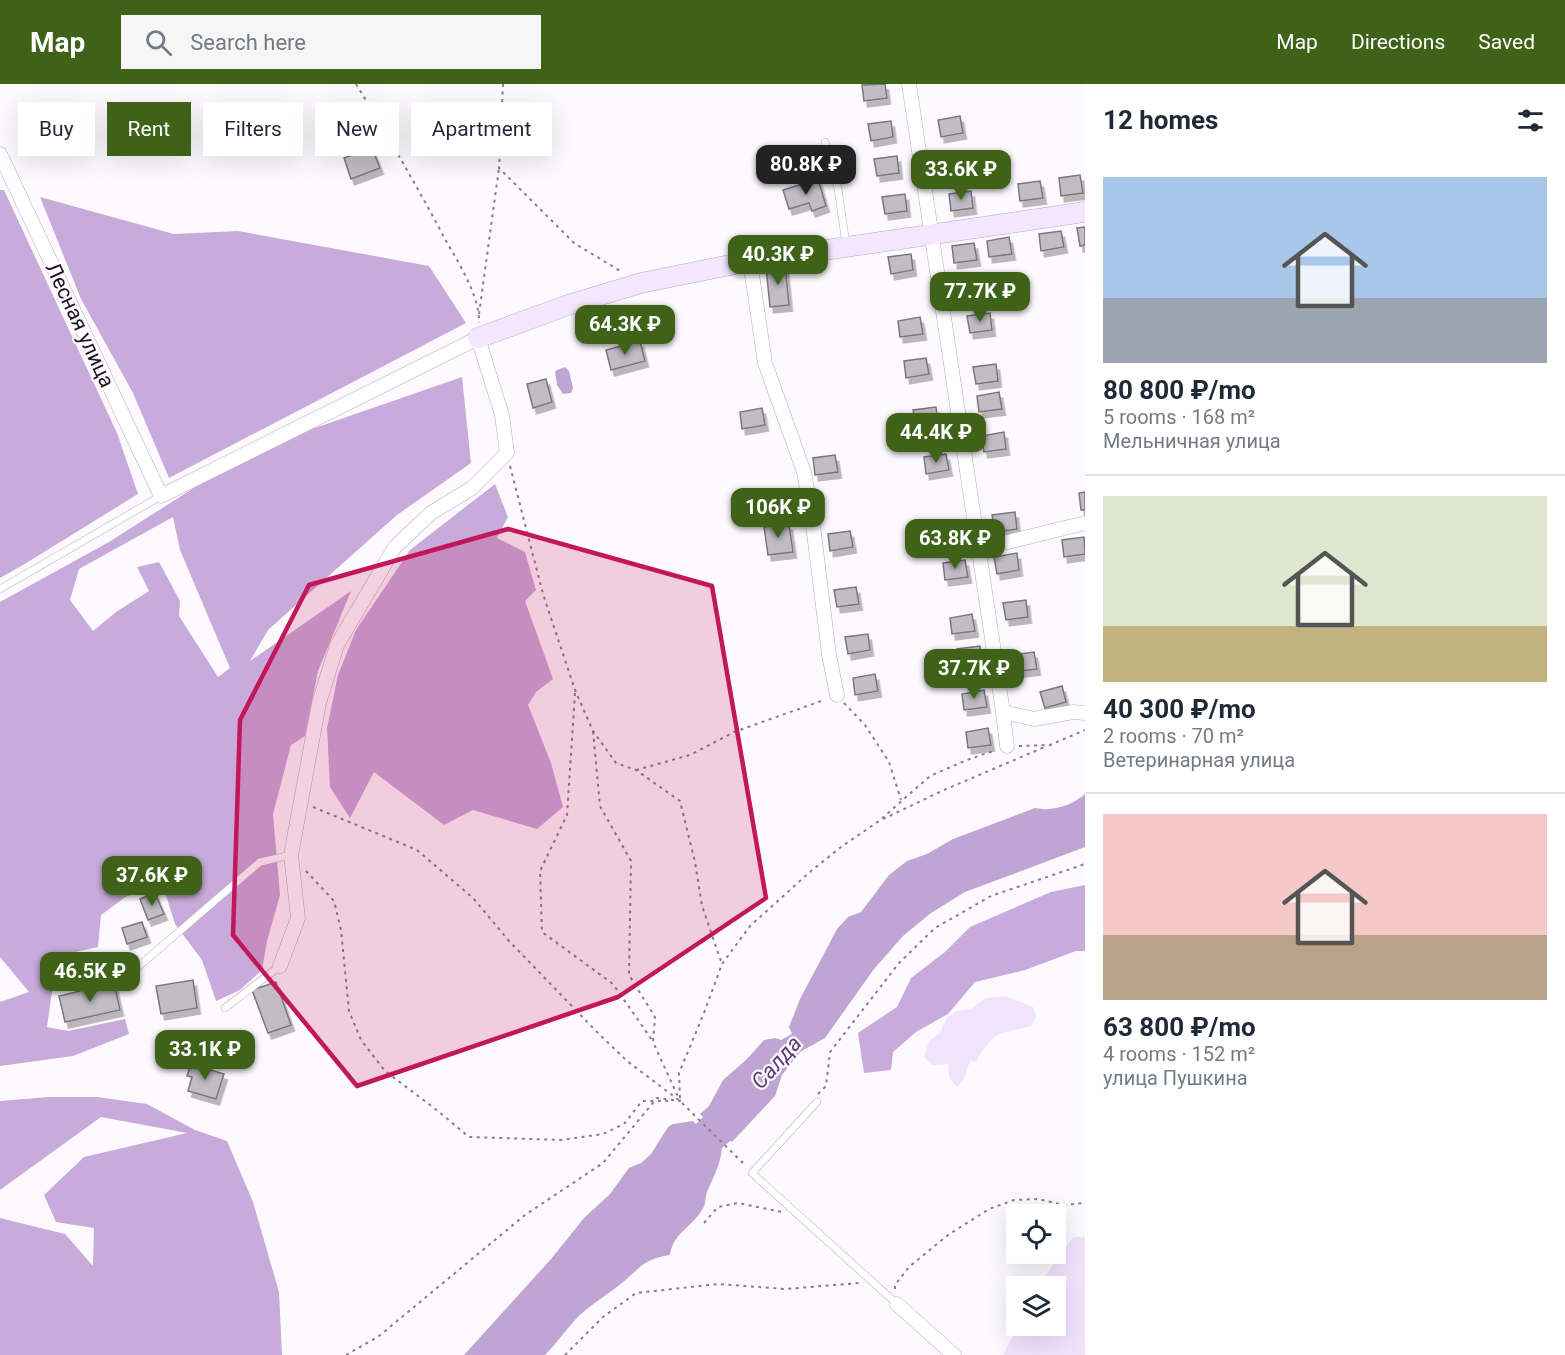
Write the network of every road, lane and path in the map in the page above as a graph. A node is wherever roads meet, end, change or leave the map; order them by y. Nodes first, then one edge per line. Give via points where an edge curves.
1 (356, 84) edge
2 (503, 84) edge
3 (909, 84) edge
4 (825, 142) dead end
5 (0, 154) edge
6 (499, 168) junction
7 (1085, 212) edge
8 (930, 233) junction
9 (847, 246) junction
10 (750, 261) junction
11 (641, 283) junction
12 (479, 314) junction
13 (478, 338) junction
14 (507, 453) junction
15 (161, 496) junction
16 (1085, 523) edge
17 (977, 540) junction
18 (0, 589) edge
19 (575, 690) junction
20 (837, 695) junction
21 (1003, 712) junction
22 (1085, 713) edge
23 (1085, 730) edge
24 (593, 731) junction
25 (1050, 745) junction
26 (1007, 746) junction
27 (636, 770) junction
28 (901, 801) junction
29 (300, 802) junction
30 (879, 821) junction
31 (291, 851) junction
32 (1085, 864) edge
33 (722, 964) junction
34 (280, 966) joint
35 (131, 973) dead end
36 (225, 1008) dead end
37 (653, 1042) junction
38 (818, 1098) joint
39 (680, 1101) junction
40 (745, 1165) dead end
41 (1085, 1203) edge
42 (799, 1215) junction
43 (704, 1222) dead end
44 (882, 1290) junction
45 (897, 1304) junction
46 (346, 1355) edge
47 (565, 1355) edge
48 (954, 1355) edge

1 - 12 path via 456,258
2 - 6 path
3 - 8 street
4 - 9 lane
5 - 15 street, Лесная улица
6 - 11 path via 574,243
6 - 12 path
7 - 8 street
8 - 9 street
8 - 17 street
9 - 10 street
10 - 11 street
10 - 20 street via 765,363 804,472
11 - 13 street via 568,304
12 - 13 path
13 - 14 street via 502,415
13 - 15 street
14 - 19 path via 543,594
14 - 29 street via 472,488 431,513 395,547 359,606 337,645 318,703
15 - 18 lane
16 - 17 street via 1008,542
17 - 21 street
19 - 24 path
19 - 37 path via 567,815 540,871 542,932 613,984
20 - 27 path via 734,732 690,755
20 - 28 path via 865,725 889,762
21 - 22 street via 1034,719
21 - 26 street
23 - 25 path
24 - 27 path via 616,763
24 - 37 path via 600,806 631,861 629,975 655,1017
25 - 26 path
25 - 30 path
26 - 28 path via 930,776
27 - 33 path via 680,801 702,906
28 - 30 path
29 - 31 street
29 - 39 path via 417,850 473,898 509,941 627,1061
30 - 33 path via 841,847 750,926
31 - 34 street via 298,918
31 - 35 lane via 260,862
31 - 39 path via 334,901 341,930 349,1011 361,1040 385,1071 469,1137 561,1140 603,1134 624,1124 642,1101
32 - 38 path via 991,896 935,928 899,963 830,1052 826,1086
33 - 39 path via 679,1073
34 - 36 lane
37 - 39 path
38 - 42 lane via 752,1173
39 - 40 path
39 - 46 path via 657,1098 603,1163 525,1215 379,1336
41 - 45 path via 1014,1200 989,1209 948,1235 909,1267 895,1285
42 - 43 path via 738,1203 718,1207
42 - 44 lane
44 - 45 lane
44 - 47 path via 857,1282 785,1289 718,1284 636,1293 603,1317
45 - 48 street

